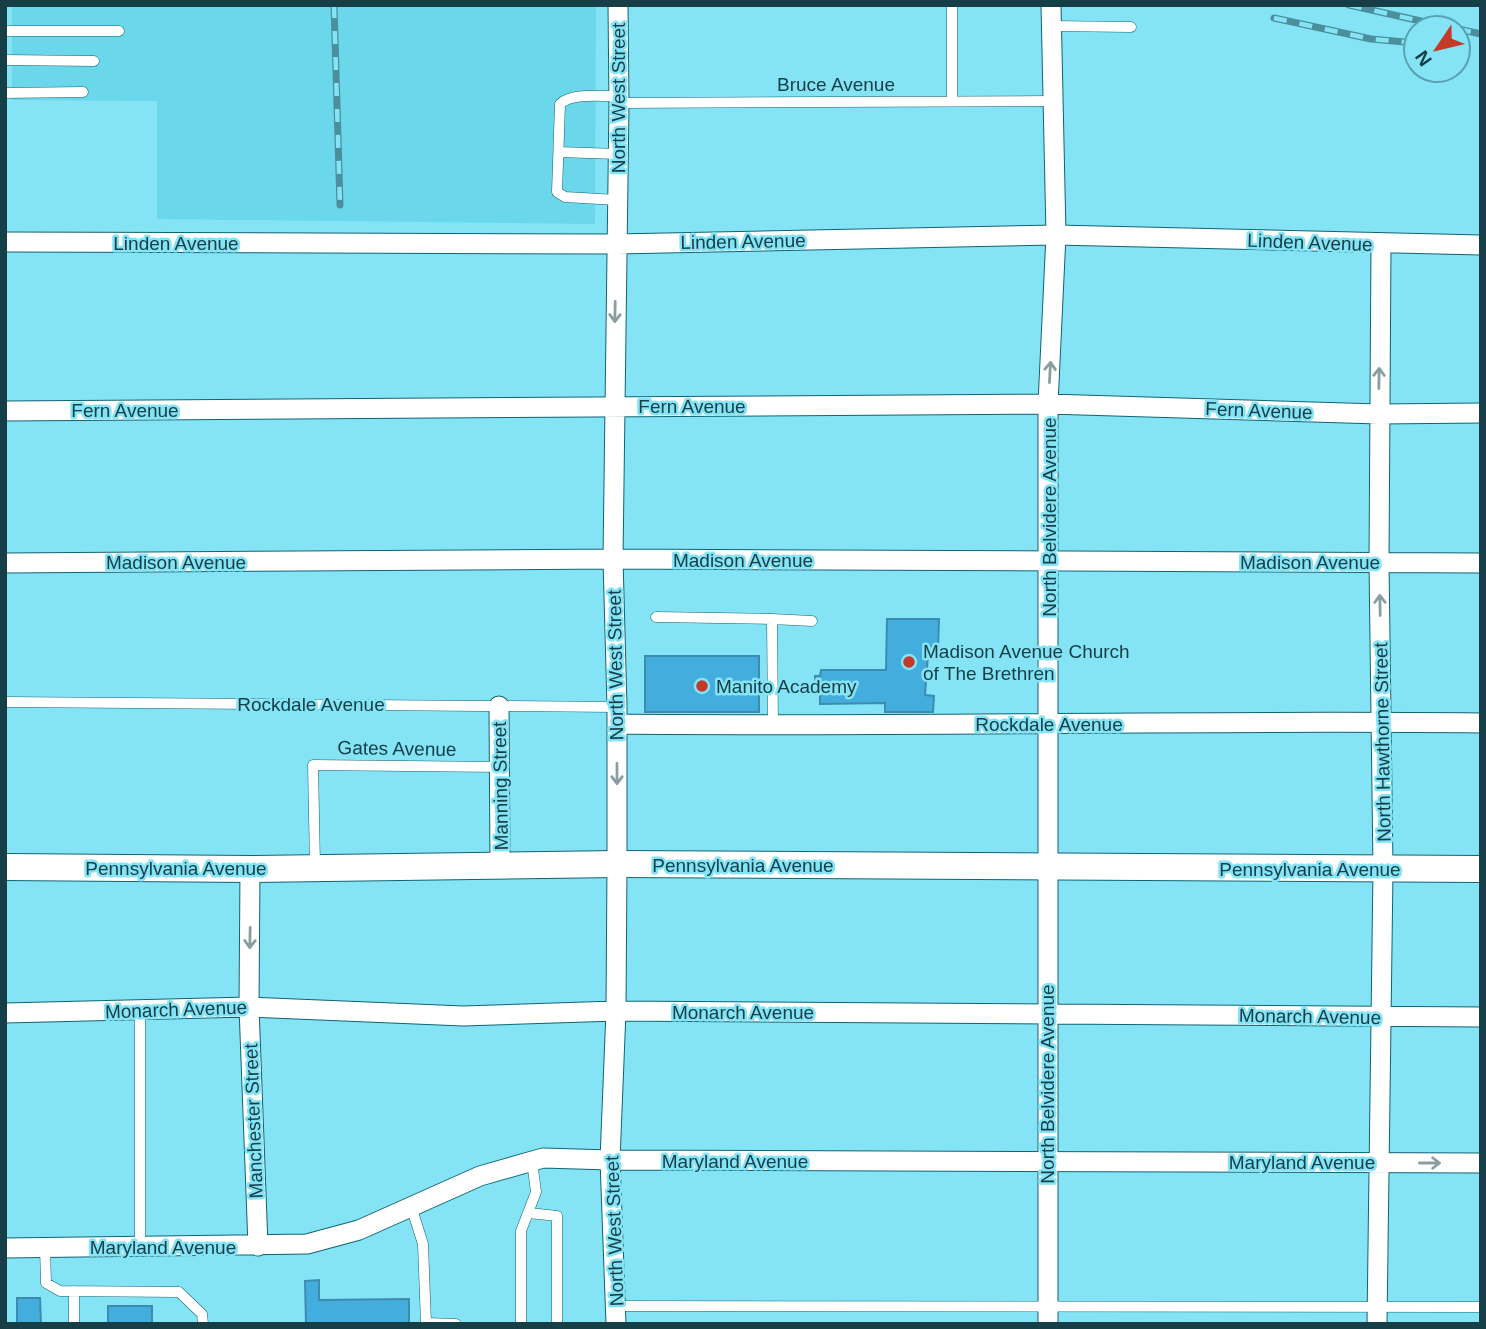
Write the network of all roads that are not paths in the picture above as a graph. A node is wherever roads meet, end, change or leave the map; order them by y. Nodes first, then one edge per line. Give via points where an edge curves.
1 (618, 5) edge
2 (953, 5) edge
3 (1051, 5) edge
4 (1051, 26) junction
5 (1131, 27) dead end
6 (5, 31) edge
7 (118, 32) dead end
8 (5, 60) edge
9 (94, 61) dead end
10 (83, 92) dead end
11 (5, 93) edge
12 (619, 99) junction
13 (1053, 101) junction
14 (952, 102) junction
15 (559, 152) junction
16 (618, 154) junction
17 (617, 200) junction
18 (1056, 235) junction
19 (5, 242) edge
20 (616, 244) junction
21 (1381, 244) junction
22 (1481, 246) edge
23 (1048, 404) junction
24 (614, 406) junction
25 (5, 411) edge
26 (1481, 413) edge
27 (1379, 414) junction
28 (613, 559) junction
29 (1048, 562) junction
30 (1379, 562) junction
31 (5, 563) edge
32 (1481, 563) edge
33 (656, 617) dead end
34 (772, 619) junction
35 (812, 621) dead end
36 (5, 702) edge
37 (499, 706) junction
38 (617, 715) junction
39 (1382, 722) junction
40 (1050, 723) junction
41 (1481, 723) edge
42 (773, 726) junction
43 (499, 767) junction
44 (617, 864) junction
45 (500, 866) junction
46 (1047, 866) junction
47 (5, 867) edge
48 (250, 869) junction
49 (316, 869) junction
50 (1481, 869) edge
51 (1383, 870) junction
52 (249, 1007) junction
53 (140, 1011) junction
54 (616, 1012) junction
55 (5, 1013) edge
56 (1048, 1013) junction
57 (1380, 1017) junction
58 (1481, 1017) edge
59 (610, 1160) junction
60 (532, 1161) junction
61 (1047, 1162) junction
62 (1380, 1162) junction
63 (1481, 1163) edge
64 (411, 1206) junction
65 (529, 1213) junction
66 (258, 1246) junction
67 (45, 1247) junction
68 (140, 1247) junction
69 (5, 1248) edge
70 (74, 1291) junction
71 (1481, 1307) edge
72 (616, 1315) edge
73 (1048, 1315) edge
74 (1377, 1315) edge
75 (74, 1324) edge
76 (203, 1324) edge
77 (456, 1324) edge
78 (521, 1324) edge
79 (557, 1324) edge

1 - 12 street, North West Street
2 - 14 lane
3 - 4 street, North Belvidere Avenue
4 - 5 lane
4 - 13 street, North Belvidere Avenue
6 - 7 lane
8 - 9 lane
10 - 11 lane
12 - 14 lane, Bruce Avenue
12 - 15 lane, Bruce Avenue via 562,100
12 - 16 street, North West Street
13 - 14 lane, Bruce Avenue
13 - 18 street, North Belvidere Avenue
15 - 16 lane
15 - 17 lane via 560,196
16 - 17 street, North West Street
17 - 20 street, North West Street
18 - 20 street, Linden Avenue
18 - 21 street, Linden Avenue
23 -> 18 street, North Belvidere Avenue
19 - 20 street, Linden Avenue
20 -> 24 street, North West Street
21 - 22 street, Linden Avenue
27 -> 21 street, North Hawthorne Street
23 - 24 street, Fern Avenue
23 - 27 street, Fern Avenue
23 - 29 street, North Belvidere Avenue
24 - 25 street, Fern Avenue
24 - 28 street, North West Street
26 - 27 street, Fern Avenue
27 - 30 street, North Hawthorne Street
28 - 29 street, Madison Avenue
28 - 31 street, Madison Avenue
28 - 38 street, North West Street
29 - 30 street, Madison Avenue
29 - 40 street, North Belvidere Avenue
30 - 32 street, Madison Avenue
39 -> 30 street, North Hawthorne Street
33 - 34 lane
34 - 35 lane
34 - 42 lane
36 - 37 lane, Rockdale Avenue
37 - 38 lane, Rockdale Avenue
37 - 43 street, Manning Street
38 - 42 street, Rockdale Avenue
38 -> 44 street, North West Street
39 - 40 street, Rockdale Avenue
39 - 41 street, Rockdale Avenue
39 - 51 street, North Hawthorne Street
40 - 42 street, Rockdale Avenue
40 - 46 street, North Belvidere Avenue
43 - 45 street, Manning Street
43 - 49 lane, Gates Avenue via 313,765
44 - 45 street, Pennsylvania Avenue
44 - 46 street, Pennsylvania Avenue
44 - 54 street, North West Street
45 - 49 street, Pennsylvania Avenue
46 - 51 street, Pennsylvania Avenue
46 - 56 street, North Belvidere Avenue
47 - 48 street, Pennsylvania Avenue
48 - 49 street, Pennsylvania Avenue
48 -> 52 street, Manchester Street
50 - 51 street, Pennsylvania Avenue
51 - 57 street, North Hawthorne Street
52 - 53 street, Monarch Avenue
52 - 54 street, Monarch Avenue via 463,1016
52 - 66 street, Manchester Street
53 - 55 street, Monarch Avenue
53 - 68 lane
54 - 56 street, Monarch Avenue
54 - 59 street, North West Street
56 - 57 street, Monarch Avenue
56 - 61 street, North Belvidere Avenue
57 - 58 street, Monarch Avenue
57 - 62 street, North Hawthorne Street
59 - 60 street, Maryland Avenue
59 - 61 street, Maryland Avenue
59 - 72 street, North West Street
60 - 64 street, Maryland Avenue via 481,1176
60 - 65 lane via 536,1192
61 - 62 street, Maryland Avenue
61 - 73 street, North Belvidere Avenue
62 -> 63 street, Maryland Avenue
62 - 74 street, North Hawthorne Street
64 - 66 street, Maryland Avenue via 359,1230 307,1244
64 - 77 lane via 423,1244 426,1324
65 - 78 lane via 520,1231
65 - 79 lane via 556,1216
66 - 68 street, Maryland Avenue
67 - 68 street, Maryland Avenue
67 - 69 street, Maryland Avenue
67 - 70 lane via 46,1283 60,1291
70 - 75 lane
70 - 76 lane via 179,1292 202,1314
71 - 74 lane
72 - 73 lane
73 - 74 lane

